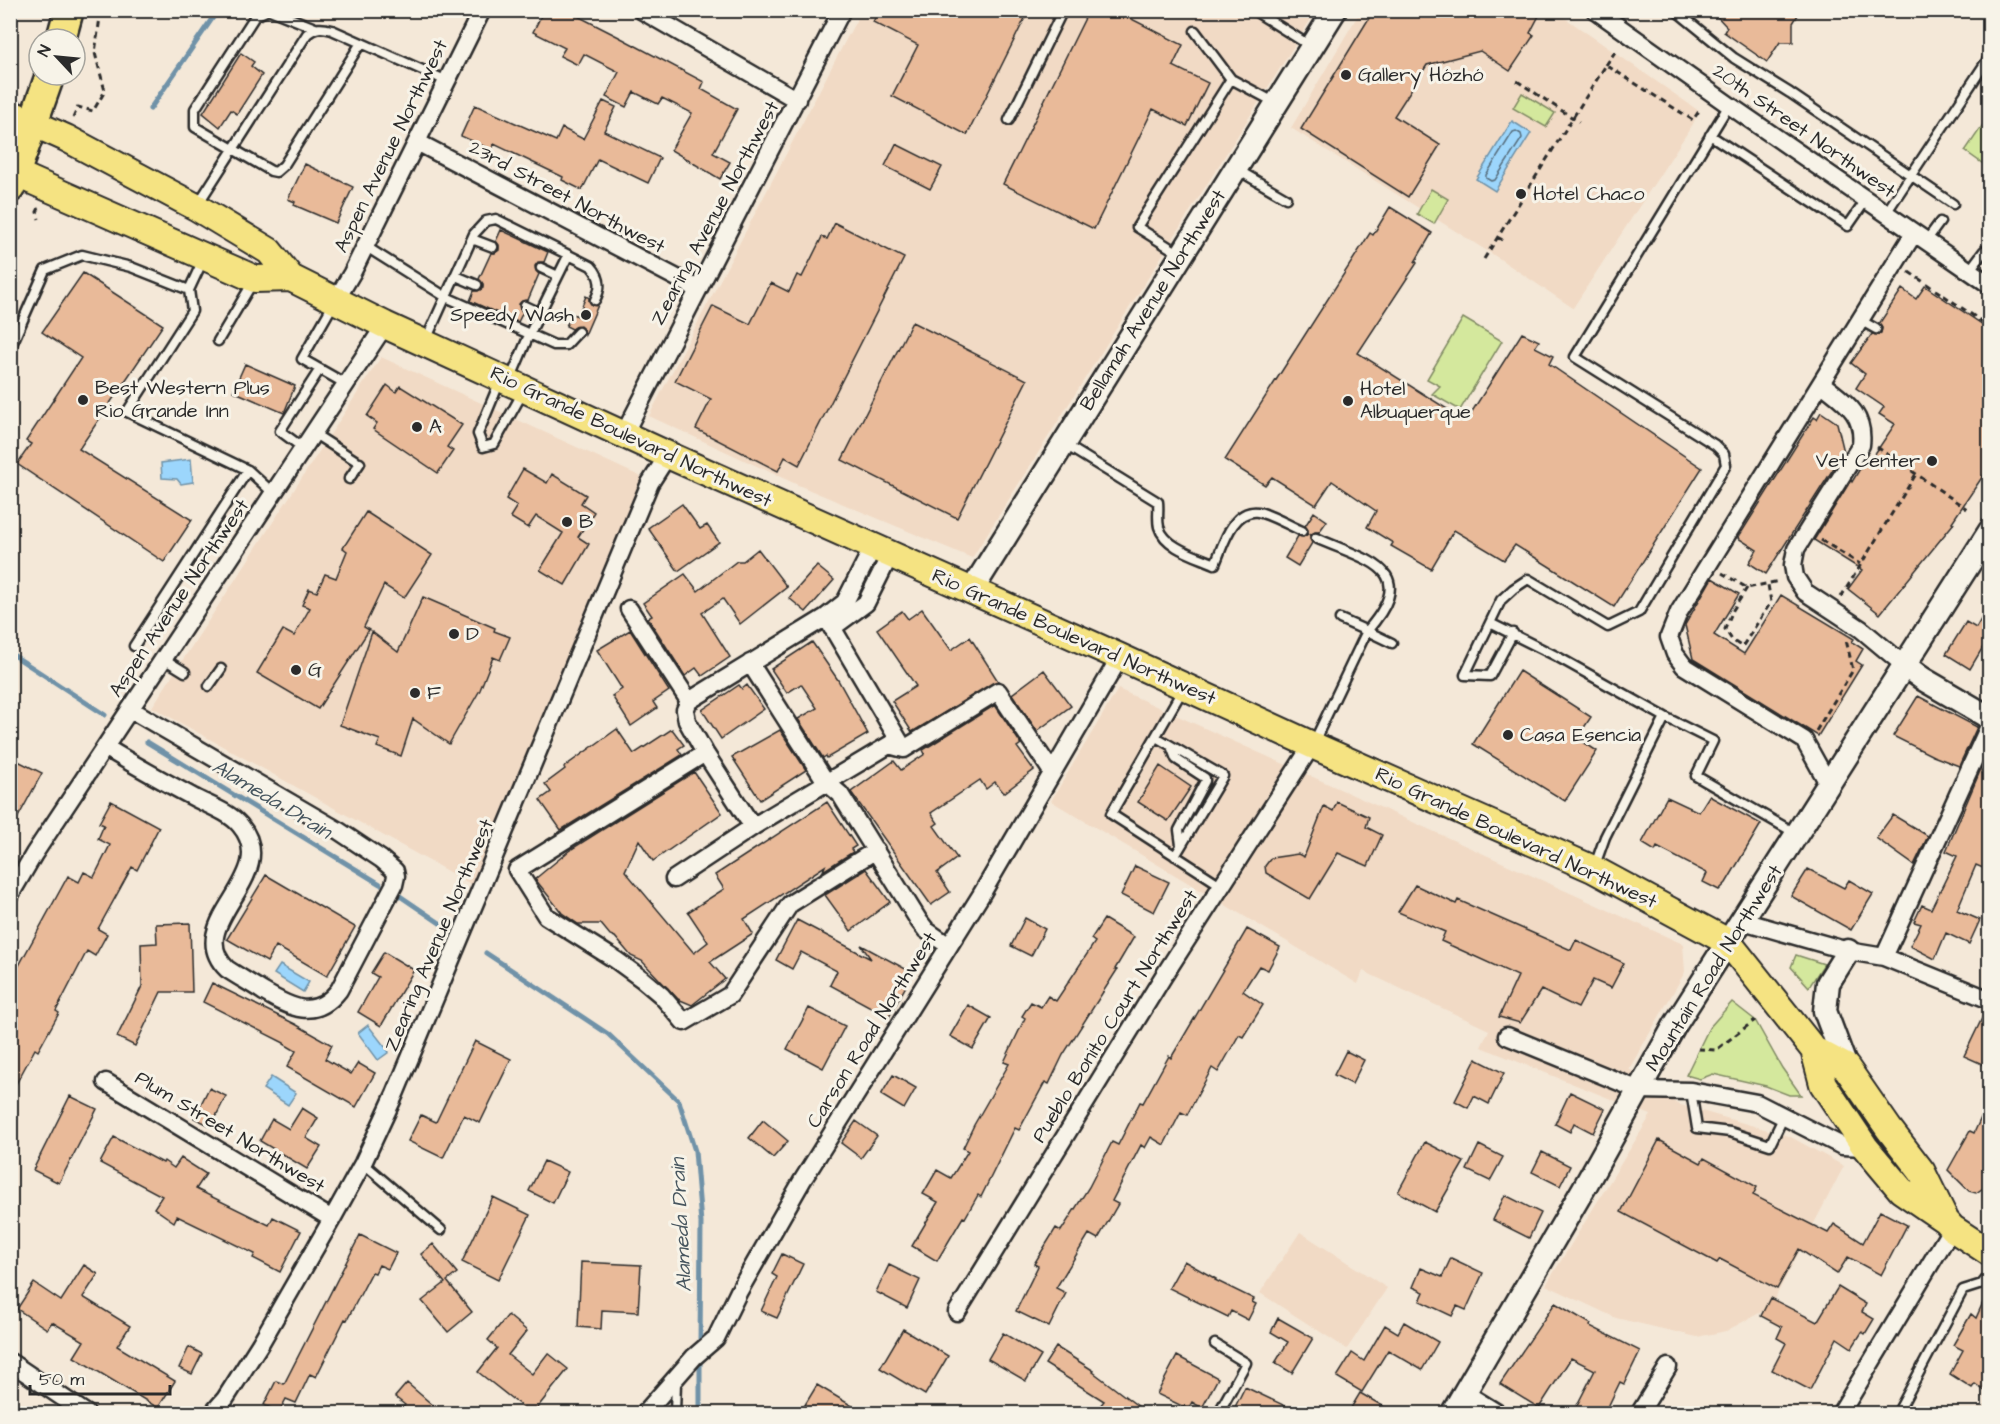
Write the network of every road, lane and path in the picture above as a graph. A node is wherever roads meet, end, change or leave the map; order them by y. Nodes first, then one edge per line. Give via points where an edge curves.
1 (69, 10) edge
2 (101, 10) edge
3 (269, 10) edge
4 (482, 10) edge
5 (641, 10) edge
6 (842, 10) edge
7 (1063, 10) edge
8 (1253, 10) edge
9 (1335, 10) edge
10 (1595, 10) edge
11 (1675, 10) edge
12 (64, 27) edge
13 (315, 28) junction
14 (1196, 31) dead end
15 (361, 43) junction
16 (1312, 47) junction
17 (1615, 52) dead end
18 (1989, 56) edge
19 (1606, 65) junction
20 (1231, 79) junction
21 (447, 81) junction
22 (1517, 81) dead end
23 (42, 87) edge
24 (797, 100) junction
25 (1277, 104) junction
26 (1729, 105) junction
27 (1699, 111) dead end
28 (22, 118) edge
29 (1572, 118) junction
30 (1009, 120) dead end
31 (1579, 122) dead end
32 (1710, 135) junction
33 (66, 138) junction
34 (417, 142) junction
35 (234, 149) junction
36 (1236, 169) junction
37 (1911, 174) junction
38 (12, 177) edge
39 (47, 187) junction
40 (1286, 198) dead end
41 (1866, 200) junction
42 (1953, 204) dead end
43 (196, 207) junction
44 (1886, 213) junction
45 (39, 219) dead end
46 (1940, 222) dead end
47 (1497, 237) junction
48 (1920, 237) junction
49 (472, 238) junction
50 (1506, 242) dead end
51 (365, 246) junction
52 (494, 247) dead end
53 (1983, 251) dead end
54 (1181, 255) junction
55 (568, 256) junction
56 (204, 257) junction
57 (1484, 259) dead end
58 (541, 268) dead end
59 (1908, 271) dead end
60 (1969, 271) junction
61 (456, 276) junction
62 (558, 276) junction
63 (291, 278) junction
64 (255, 279) junction
65 (477, 285) dead end
66 (1989, 285) edge
67 (698, 289) junction
68 (189, 290) junction
69 (446, 297) junction
70 (336, 300) junction
71 (595, 300) dead end
72 (525, 306) dead end
73 (540, 313) junction
74 (1860, 320) junction
75 (384, 325) junction
76 (1989, 327) edge
77 (1876, 329) dead end
78 (578, 332) dead end
79 (529, 335) junction
80 (218, 341) dead end
81 (425, 343) junction
82 (10, 349) edge
83 (320, 369) junction
84 (1821, 382) junction
85 (512, 383) junction
86 (346, 384) junction
87 (313, 433) junction
88 (624, 434) junction
89 (1064, 444) junction
90 (1877, 447) dead end
91 (303, 448) junction
92 (668, 455) junction
93 (248, 470) junction
94 (1916, 474) junction
95 (350, 479) dead end
96 (273, 493) junction
97 (1967, 509) dead end
98 (1302, 531) dead end
99 (1989, 531) edge
100 (1316, 538) dead end
101 (1821, 539) dead end
102 (882, 551) junction
103 (1860, 564) junction
104 (1715, 569) dead end
105 (1779, 581) dead end
106 (1768, 585) junction
107 (1747, 588) junction
108 (972, 590) junction
109 (1840, 598) dead end
110 (629, 609) dead end
111 (1340, 620) dead end
112 (829, 622) junction
113 (1490, 623) junction
114 (1367, 631) junction
115 (1513, 633) junction
116 (1845, 636) dead end
117 (1392, 643) dead end
118 (134, 646) dead end
119 (1120, 657) junction
120 (164, 659) junction
121 (750, 663) junction
122 (1904, 665) junction
123 (220, 669) dead end
124 (184, 672) dead end
125 (209, 686) dead end
126 (1184, 686) junction
127 (689, 701) junction
128 (130, 709) junction
129 (1665, 717) junction
130 (1989, 718) edge
131 (1989, 724) edge
132 (1156, 737) junction
133 (1812, 737) dead end
134 (1312, 745) junction
135 (1171, 746) junction
136 (105, 747) junction
137 (904, 748) junction
138 (705, 753) junction
139 (1052, 772) junction
140 (826, 782) junction
141 (1829, 784) junction
142 (754, 826) junction
143 (1798, 834) junction
144 (1181, 845) junction
145 (876, 850) junction
146 (1175, 856) junction
147 (1593, 869) junction
148 (674, 879) dead end
149 (1222, 886) junction
150 (10, 895) edge
151 (1736, 931) junction
152 (949, 946) junction
153 (1848, 951) junction
154 (1884, 957) junction
155 (1989, 1000) edge
156 (1755, 1020) dead end
157 (1507, 1036) dead end
158 (1698, 1049) dead end
159 (1814, 1050) junction
160 (1846, 1067) junction
161 (106, 1082) dead end
162 (1639, 1090) junction
163 (1691, 1091) junction
164 (1784, 1116) junction
165 (1866, 1147) junction
166 (363, 1163) junction
167 (332, 1219) junction
168 (1949, 1224) junction
169 (441, 1230) dead end
170 (1989, 1253) edge
171 (1989, 1274) edge
172 (957, 1312) dead end
173 (1215, 1344) dead end
174 (10, 1362) edge
175 (1668, 1367) dead end
176 (676, 1377) junction
177 (1465, 1393) junction
178 (87, 1413) edge
179 (212, 1413) edge
180 (644, 1413) edge
181 (675, 1413) edge
182 (1218, 1413) edge
183 (1452, 1413) edge
184 (1499, 1413) edge
185 (1639, 1413) edge
186 (1840, 1413) edge
187 (1898, 1413) edge

1 - 12 highway
2 - 33 path via 95,53 105,91 93,111 78,107
3 - 13 lane
3 - 35 lane via 255,16 195,109 195,127
4 - 21 street, Aspen Avenue Northwest
5 - 24 street
6 - 24 street, Zearing Avenue Northwest
7 - 30 lane
8 - 16 lane
9 - 16 street, Bellamah Avenue Northwest
10 - 26 street, 20th Street Northwest
11 - 37 lane via 1734,58
13 - 15 lane via 323,27
13 - 35 lane via 307,34
14 - 20 lane
15 - 21 lane
15 - 35 lane via 276,172
16 - 25 street, Bellamah Avenue Northwest
17 - 19 path
18 - 37 lane
19 - 27 path via 1693,120
19 - 29 path
20 - 25 lane
20 - 54 lane via 1137,227
21 - 34 street, Aspen Avenue Northwest
22 - 29 path
23 - 28 highway
24 - 67 street, Zearing Avenue Northwest
25 - 36 street, Bellamah Avenue Northwest
26 - 32 lane
26 - 41 street, 20th Street Northwest
28 - 33 main road, Rio Grande Boulevard Northwest
28 - 38 highway
29 - 31 path
29 - 47 path
32 - 41 lane via 1848,226
32 - 113 lane via 1575,357 1715,445 1724,453 1726,465 1639,612 1608,627 1528,579 1501,600
33 - 43 main road, Rio Grande Boulevard Northwest
34 - 51 street, Aspen Avenue Northwest
34 - 67 street, 23rd Street Northwest
35 - 43 lane
36 - 40 lane
36 - 54 street, Bellamah Avenue Northwest
37 - 42 lane
37 - 44 lane
38 - 39 main road, Rio Grande Boulevard Northwest
39 - 45 path via 37,212
39 - 56 main road, Rio Grande Boulevard Northwest
41 - 44 street, 20th Street Northwest
43 - 63 main road, Rio Grande Boulevard Northwest via 269,251
44 - 48 street, 20th Street Northwest
46 - 48 lane
47 - 50 path
47 - 57 path
48 - 60 street, 20th Street Northwest
48 - 74 street
49 - 52 lane
49 - 55 lane via 486,221 496,219
49 - 61 lane
51 - 69 lane
51 - 70 street, Aspen Avenue Northwest
53 - 60 lane
54 - 89 street, Bellamah Avenue Northwest
55 - 62 lane
55 - 71 lane via 598,273 600,289
56 - 64 main road, Rio Grande Boulevard Northwest
56 - 68 lane
58 - 62 lane
59 - 76 path
60 - 66 street, 20th Street Northwest
61 - 65 lane
61 - 69 lane
62 - 73 lane
63 - 64 main road, Rio Grande Boulevard Northwest
63 - 70 main road, Rio Grande Boulevard Northwest
64 - 80 lane
67 - 88 street, Zearing Avenue Northwest
68 - 82 lane via 131,267 82,255 45,270
68 - 93 lane via 192,311 127,412
69 - 79 lane
69 - 81 lane
70 - 75 main road, Rio Grande Boulevard Northwest
70 - 83 lane via 302,358
72 - 73 lane
73 - 79 lane
74 - 77 lane
74 - 84 street
75 - 81 main road, Rio Grande Boulevard Northwest
75 - 86 street, Aspen Avenue Northwest
78 - 79 lane via 566,345 554,345
79 - 85 lane
81 - 85 main road, Rio Grande Boulevard Northwest
83 - 86 lane
83 - 91 lane via 280,431
84 - 122 street via 1856,414 1862,428 1861,445 1796,549 1795,577 1805,592 1861,629
84 - 141 street via 1679,612 1669,637 1684,666 1804,740
85 - 85 lane via 478,434 483,447 494,444
85 - 88 main road, Rio Grande Boulevard Northwest
86 - 87 street, Aspen Avenue Northwest
87 - 91 street, Aspen Avenue Northwest
87 - 95 lane via 358,462
88 - 92 main road, Rio Grande Boulevard Northwest
89 - 98 lane via 1158,502 1163,537 1215,564 1230,530 1248,513 1258,512
89 - 108 street, Bellamah Avenue Northwest
90 - 94 path
91 - 96 street, Aspen Avenue Northwest
92 - 102 main road, Rio Grande Boulevard Northwest
92 - 166 street, Zearing Avenue Northwest via 650,483 396,1094
93 - 96 lane
93 - 118 lane
94 - 97 path
94 - 103 path
96 - 120 street, Aspen Avenue Northwest
99 - 122 street, Mountain Road Northwest
100 - 114 lane via 1379,567 1390,581 1390,596
101 - 103 path
102 - 108 main road, Rio Grande Boulevard Northwest
102 - 112 street via 866,603
103 - 109 path
104 - 107 path
105 - 106 path
106 - 107 path
106 - 107 path via 1771,602 1742,647 1725,629
108 - 119 main road, Rio Grande Boulevard Northwest
110 - 127 street
111 - 114 lane
112 - 121 street
112 - 137 street
113 - 115 lane
113 - 115 lane via 1465,675 1490,676
114 - 117 lane
114 - 134 lane
115 - 129 lane
116 - 133 path via 1853,670
119 - 126 main road, Rio Grande Boulevard Northwest
119 - 139 street, Carson Road Northwest
120 - 124 lane
120 - 128 street, Aspen Avenue Northwest
121 - 127 street
121 - 140 street
122 - 130 street
122 - 141 street, Mountain Road Northwest
123 - 125 lane
126 - 132 lane
126 - 134 main road, Rio Grande Boulevard Northwest
127 - 138 street via 685,710 687,721
128 - 136 street, Aspen Avenue Northwest
128 - 136 street via 339,831 395,871 394,885 334,997 320,1006 295,1008 220,962 214,933 247,873 251,859 249,839 233,819
129 - 143 lane via 1713,741 1696,776
129 - 147 lane
131 - 154 street
132 - 135 lane
132 - 146 lane via 1111,814
134 - 147 main road, Rio Grande Boulevard Northwest
134 - 149 street, Pueblo Bonito Court Northwest
135 - 144 lane via 1176,759 1206,781 1179,830
135 - 144 lane via 1223,776
136 - 150 street, Aspen Avenue Northwest
137 - 139 street via 998,691
137 - 140 street via 889,744
138 - 142 street
138 - 145 street via 517,870 546,916 642,979 684,1022 730,995 790,904
139 - 152 street, Carson Road Northwest
140 - 142 street
140 - 145 street via 840,794
141 - 143 street, Mountain Road Northwest
142 - 148 street
143 - 151 street, Mountain Road Northwest
144 - 146 lane
145 - 152 street via 926,930
146 - 149 lane
147 - 151 main road, Rio Grande Boulevard Northwest
149 - 172 street, Pueblo Bonito Court Northwest
151 - 153 street
151 - 159 main road, Rio Grande Boulevard Northwest
151 - 162 street, Mountain Road Northwest via 1675,1025
152 - 176 street, Carson Road Northwest via 802,1181 716,1338
153 - 154 street
153 - 160 street via 1828,983 1825,1011
154 - 155 street
156 - 158 path via 1716,1050
157 - 162 street
159 - 160 main road, Rio Grande Boulevard Northwest
159 - 165 main road, Rio Grande Boulevard Northwest via 1823,1084
160 - 168 main road, Rio Grande Boulevard Northwest via 1922,1172
161 - 167 street, Plum Street Northwest
162 - 163 street
162 - 177 street, Mountain Road Northwest
163 - 164 street via 1757,1103
163 - 164 lane via 1696,1128 1730,1132 1770,1145
164 - 165 street via 1842,1146
165 - 168 main road, Rio Grande Boulevard Northwest via 1901,1190
166 - 167 street, Zearing Avenue Northwest
166 - 169 lane
167 - 179 street, Zearing Avenue Northwest via 260,1344
168 - 170 main road, Rio Grande Boulevard Northwest
168 - 186 street
171 - 187 lane via 1982,1284 1963,1290
173 - 182 lane via 1246,1363
174 - 178 street
175 - 185 street
176 - 180 street, Carson Road Northwest
176 - 181 lane
177 - 183 street, Mountain Road Northwest
177 - 184 street

